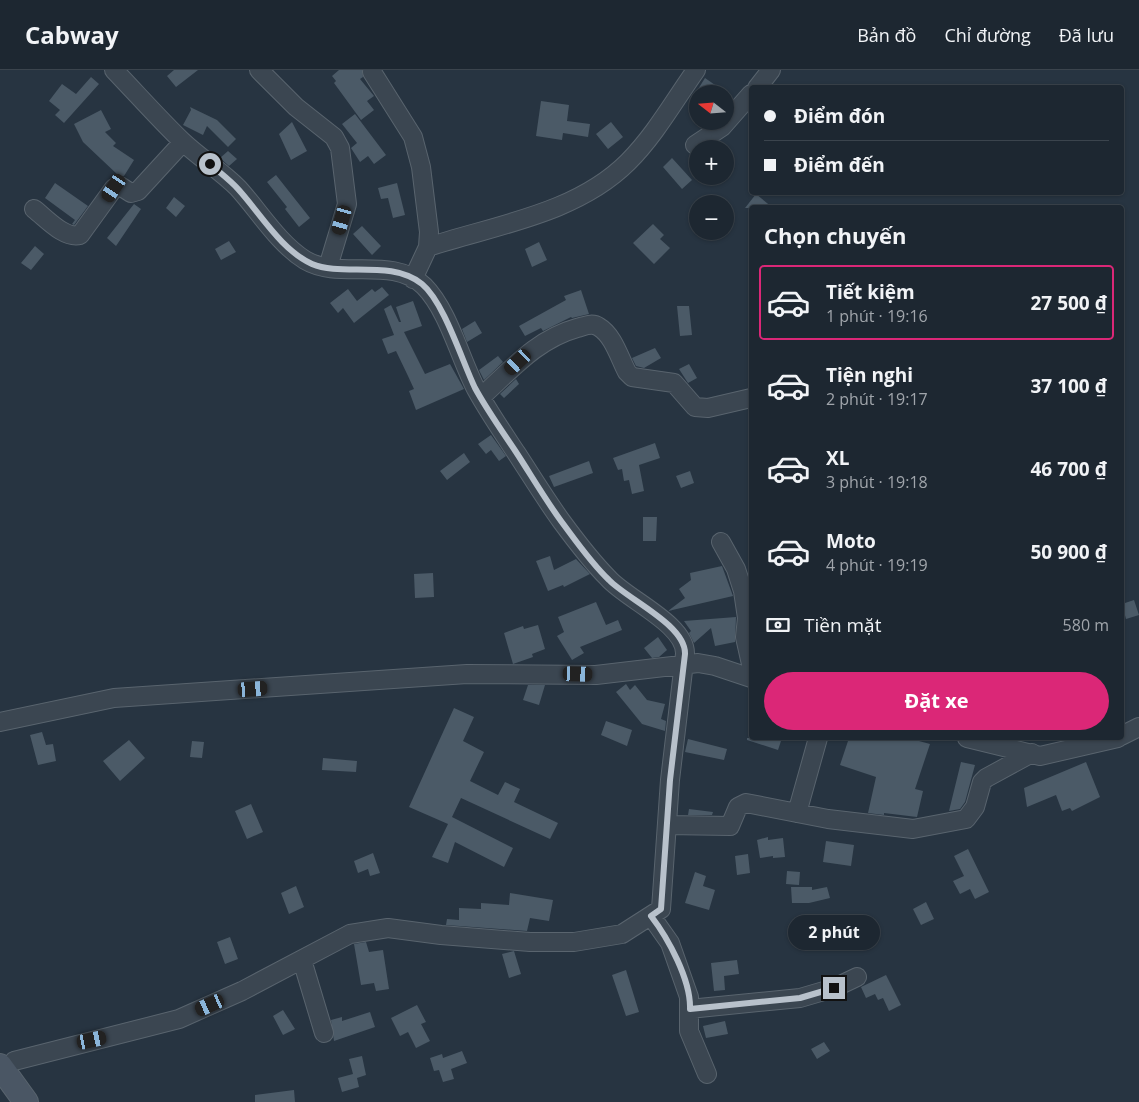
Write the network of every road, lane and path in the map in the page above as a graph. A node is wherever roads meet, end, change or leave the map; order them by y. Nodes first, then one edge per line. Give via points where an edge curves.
1 (114, 70) edge
2 (259, 70) edge
3 (696, 70) edge
4 (771, 70) edge
5 (372, 72) dead end
6 (759, 85) edge
7 (749, 96) edge
8 (702, 140) edge
9 (183, 142) junction
10 (34, 209) dead end
11 (428, 247) junction
12 (328, 268) junction
13 (413, 279) junction
14 (481, 397) junction
15 (749, 398) edge
16 (721, 542) dead end
17 (749, 655) edge
18 (682, 666) junction
19 (749, 677) edge
20 (0, 722) edge
21 (1139, 727) edge
22 (1124, 735) edge
23 (817, 740) edge
24 (975, 740) edge
25 (1108, 740) edge
26 (1032, 754) junction
27 (797, 813) junction
28 (667, 825) junction
29 (651, 916) junction
30 (302, 960) junction
31 (857, 977) dead end
32 (690, 1009) junction
33 (324, 1033) dead end
34 (7, 1064) edge
35 (707, 1074) dead end
36 (26, 1102) edge

1 - 9 street
2 - 12 street via 296,107 334,137 340,148 348,199
3 - 11 street via 648,139 628,161 596,187 515,222
4 - 6 street
5 - 11 street via 413,137 421,167 430,232
7 - 8 street via 722,127
9 - 10 street via 138,191 132,193 120,186 114,188 80,235 64,232
9 - 12 street via 236,187 302,258
11 - 13 street
12 - 13 street via 370,268
13 - 14 street via 430,293
14 - 15 street via 541,343 590,324 607,334 632,377 668,380 695,407 708,408
14 - 18 street via 561,521 609,580 681,638 685,647
16 - 17 street via 736,569 743,591
18 - 19 street via 698,663
18 - 20 street via 596,675 467,674 114,698
18 - 28 street
21 - 22 street
23 - 27 street
24 - 26 street
25 - 26 street via 1062,752 1040,756
26 - 27 street via 986,778 971,815 961,821 913,829
27 - 28 street via 746,803 738,807 730,826
28 - 29 street via 661,909
29 - 30 street via 622,934 574,942 530,942 379,928 343,937
29 - 32 street via 670,943 689,997
30 - 33 street
30 - 34 street via 179,1019
31 - 32 street via 800,998
32 - 35 street via 689,1031
34 - 36 main road

